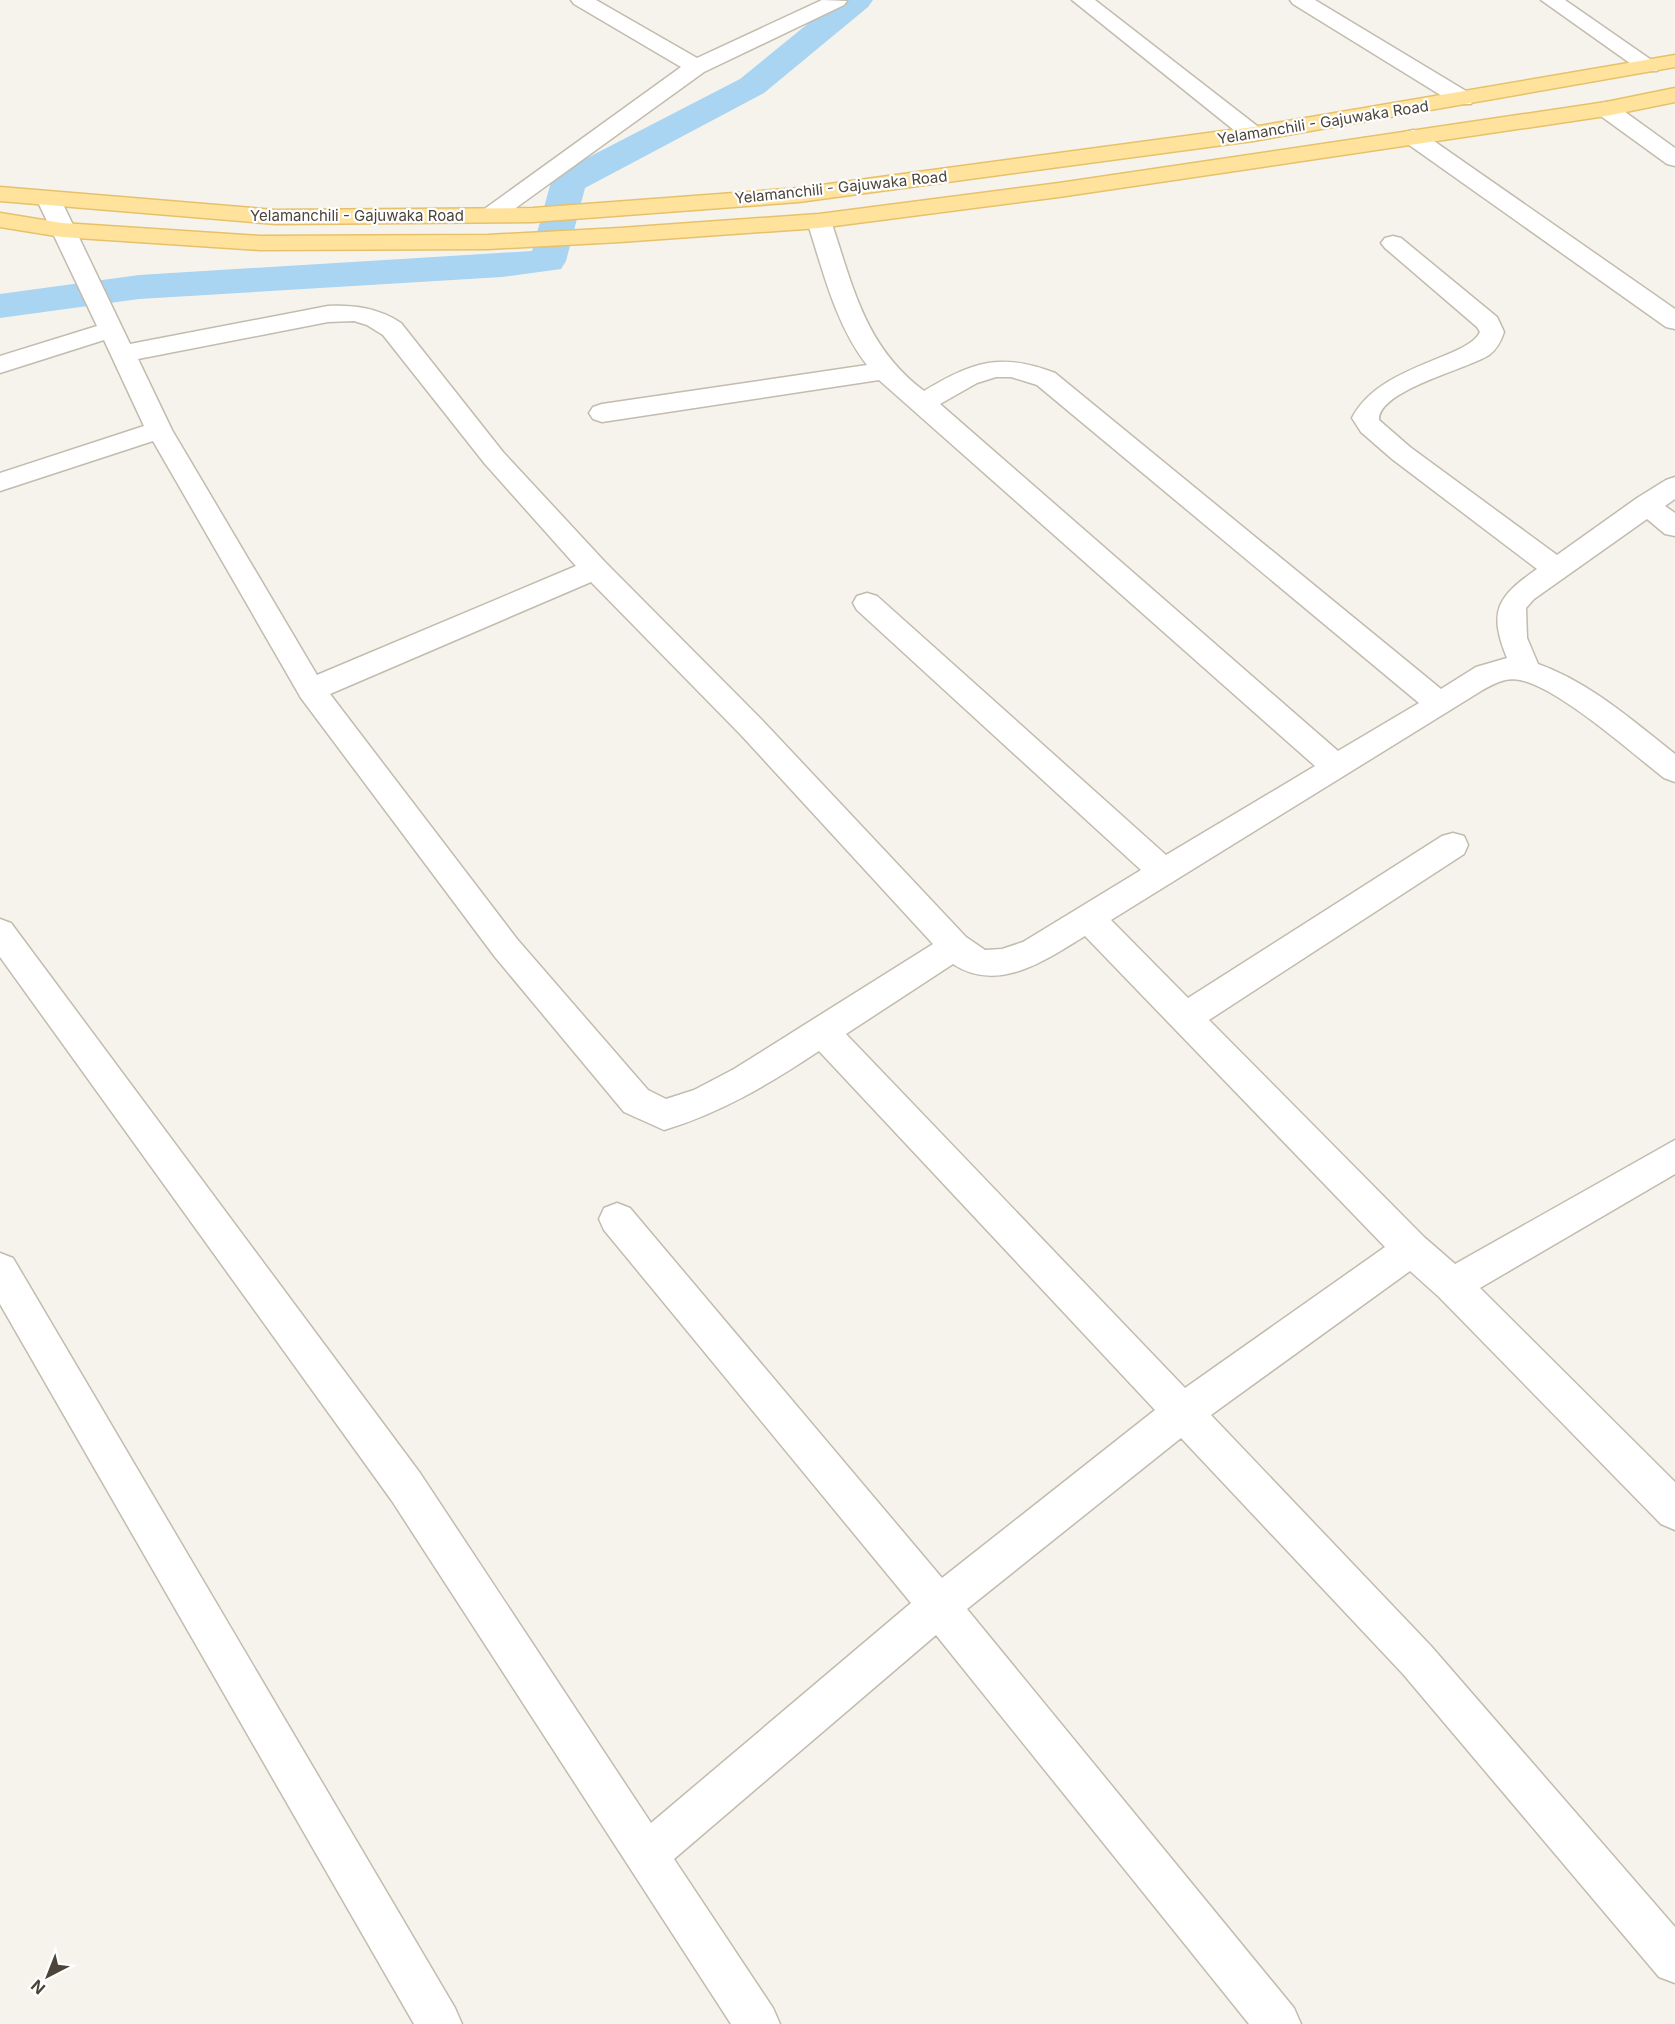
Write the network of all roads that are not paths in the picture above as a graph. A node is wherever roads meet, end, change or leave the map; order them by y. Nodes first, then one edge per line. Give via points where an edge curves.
1 (1082, 0) edge
2 (1300, 0) edge
3 (1551, 0) edge
4 (589, 1) edge
5 (837, 1) edge
6 (1675, 61) edge
7 (1649, 66) junction
8 (696, 67) junction
9 (1675, 95) edge
10 (1463, 99) junction
11 (1606, 109) junction
12 (1253, 134) junction
13 (1413, 138) junction
14 (1675, 159) edge
15 (0, 194) edge
16 (743, 199) junction
17 (49, 200) junction
18 (491, 215) junction
19 (0, 220) edge
20 (819, 221) junction
21 (753, 226) junction
22 (62, 230) junction
23 (1393, 243) dead end
24 (1675, 321) edge
25 (110, 329) junction
26 (0, 365) edge
27 (884, 371) junction
28 (923, 403) junction
29 (602, 413) dead end
30 (159, 430) junction
31 (0, 482) edge
32 (1675, 486) edge
33 (1646, 505) junction
34 (1675, 527) edge
35 (595, 569) junction
36 (1556, 569) junction
37 (867, 603) dead end
38 (1526, 671) junction
39 (310, 690) junction
40 (1440, 704) junction
41 (1336, 767) junction
42 (1675, 770) edge
43 (1453, 845) dead end
44 (1164, 872) junction
45 (1089, 918) junction
46 (0, 932) edge
47 (955, 946) junction
48 (1186, 1017) junction
49 (822, 1032) junction
50 (1675, 1156) edge
51 (616, 1219) dead end
52 (1411, 1249) junction
53 (0, 1270) edge
54 (1452, 1285) junction
55 (1182, 1413) junction
56 (1675, 1510) edge
57 (939, 1606) junction
58 (646, 1855) junction
59 (1675, 1961) edge
60 (439, 2024) edge
61 (757, 2024) edge
62 (1278, 2024) edge

1 - 12 street
2 - 10 street
3 - 7 street
4 - 8 street
5 - 8 street
6 - 7 main road, Yelamanchili - Gajuwaka Road
7 - 10 main road, Yelamanchili - Gajuwaka Road
8 - 18 street
9 - 11 main road, Yelamanchili - Gajuwaka Road
10 - 12 main road, Yelamanchili - Gajuwaka Road
11 - 13 main road, Yelamanchili - Gajuwaka Road
11 - 14 street
12 - 16 main road, Yelamanchili - Gajuwaka Road via 799,195
13 - 20 main road, Yelamanchili - Gajuwaka Road
13 - 24 street
15 - 17 main road, Yelamanchili - Gajuwaka Road
16 - 18 main road, Yelamanchili - Gajuwaka Road
16 - 21 main road
17 - 18 main road, Yelamanchili - Gajuwaka Road via 276,217
17 - 22 street
19 - 22 main road, Yelamanchili - Gajuwaka Road
20 - 21 main road, Yelamanchili - Gajuwaka Road
20 - 27 street via 853,321
21 - 22 main road, Yelamanchili - Gajuwaka Road via 488,242 260,243
22 - 25 street
23 - 36 street via 1488,323 1492,332 1479,350 1374,400 1365,418 1401,453
25 - 26 street
25 - 30 street
25 - 35 street via 359,312 379,319 392,329 494,458
27 - 28 street
27 - 29 street
28 - 40 street via 985,370 1008,366 1046,379
28 - 41 street
30 - 31 street
30 - 39 street
32 - 33 street
33 - 34 street
33 - 36 street
35 - 39 street
35 - 47 street via 751,727
36 - 38 street via 1512,606 1513,638
37 - 44 street
38 - 40 street via 1506,668 1490,674
38 - 42 street via 1548,678
39 - 49 street via 506,948 636,1101 664,1115 695,1107 721,1096
40 - 41 street
41 - 44 street
43 - 48 street
44 - 45 street
45 - 47 street via 1035,951 1005,962 970,962
45 - 48 street
46 - 58 street via 406,1487
47 - 49 street
48 - 52 street
49 - 55 street
50 - 54 street
51 - 57 street
52 - 54 street
52 - 55 street
53 - 60 street
54 - 56 street
55 - 57 street
55 - 59 street via 1417,1660
57 - 58 street
57 - 62 street
58 - 61 street

